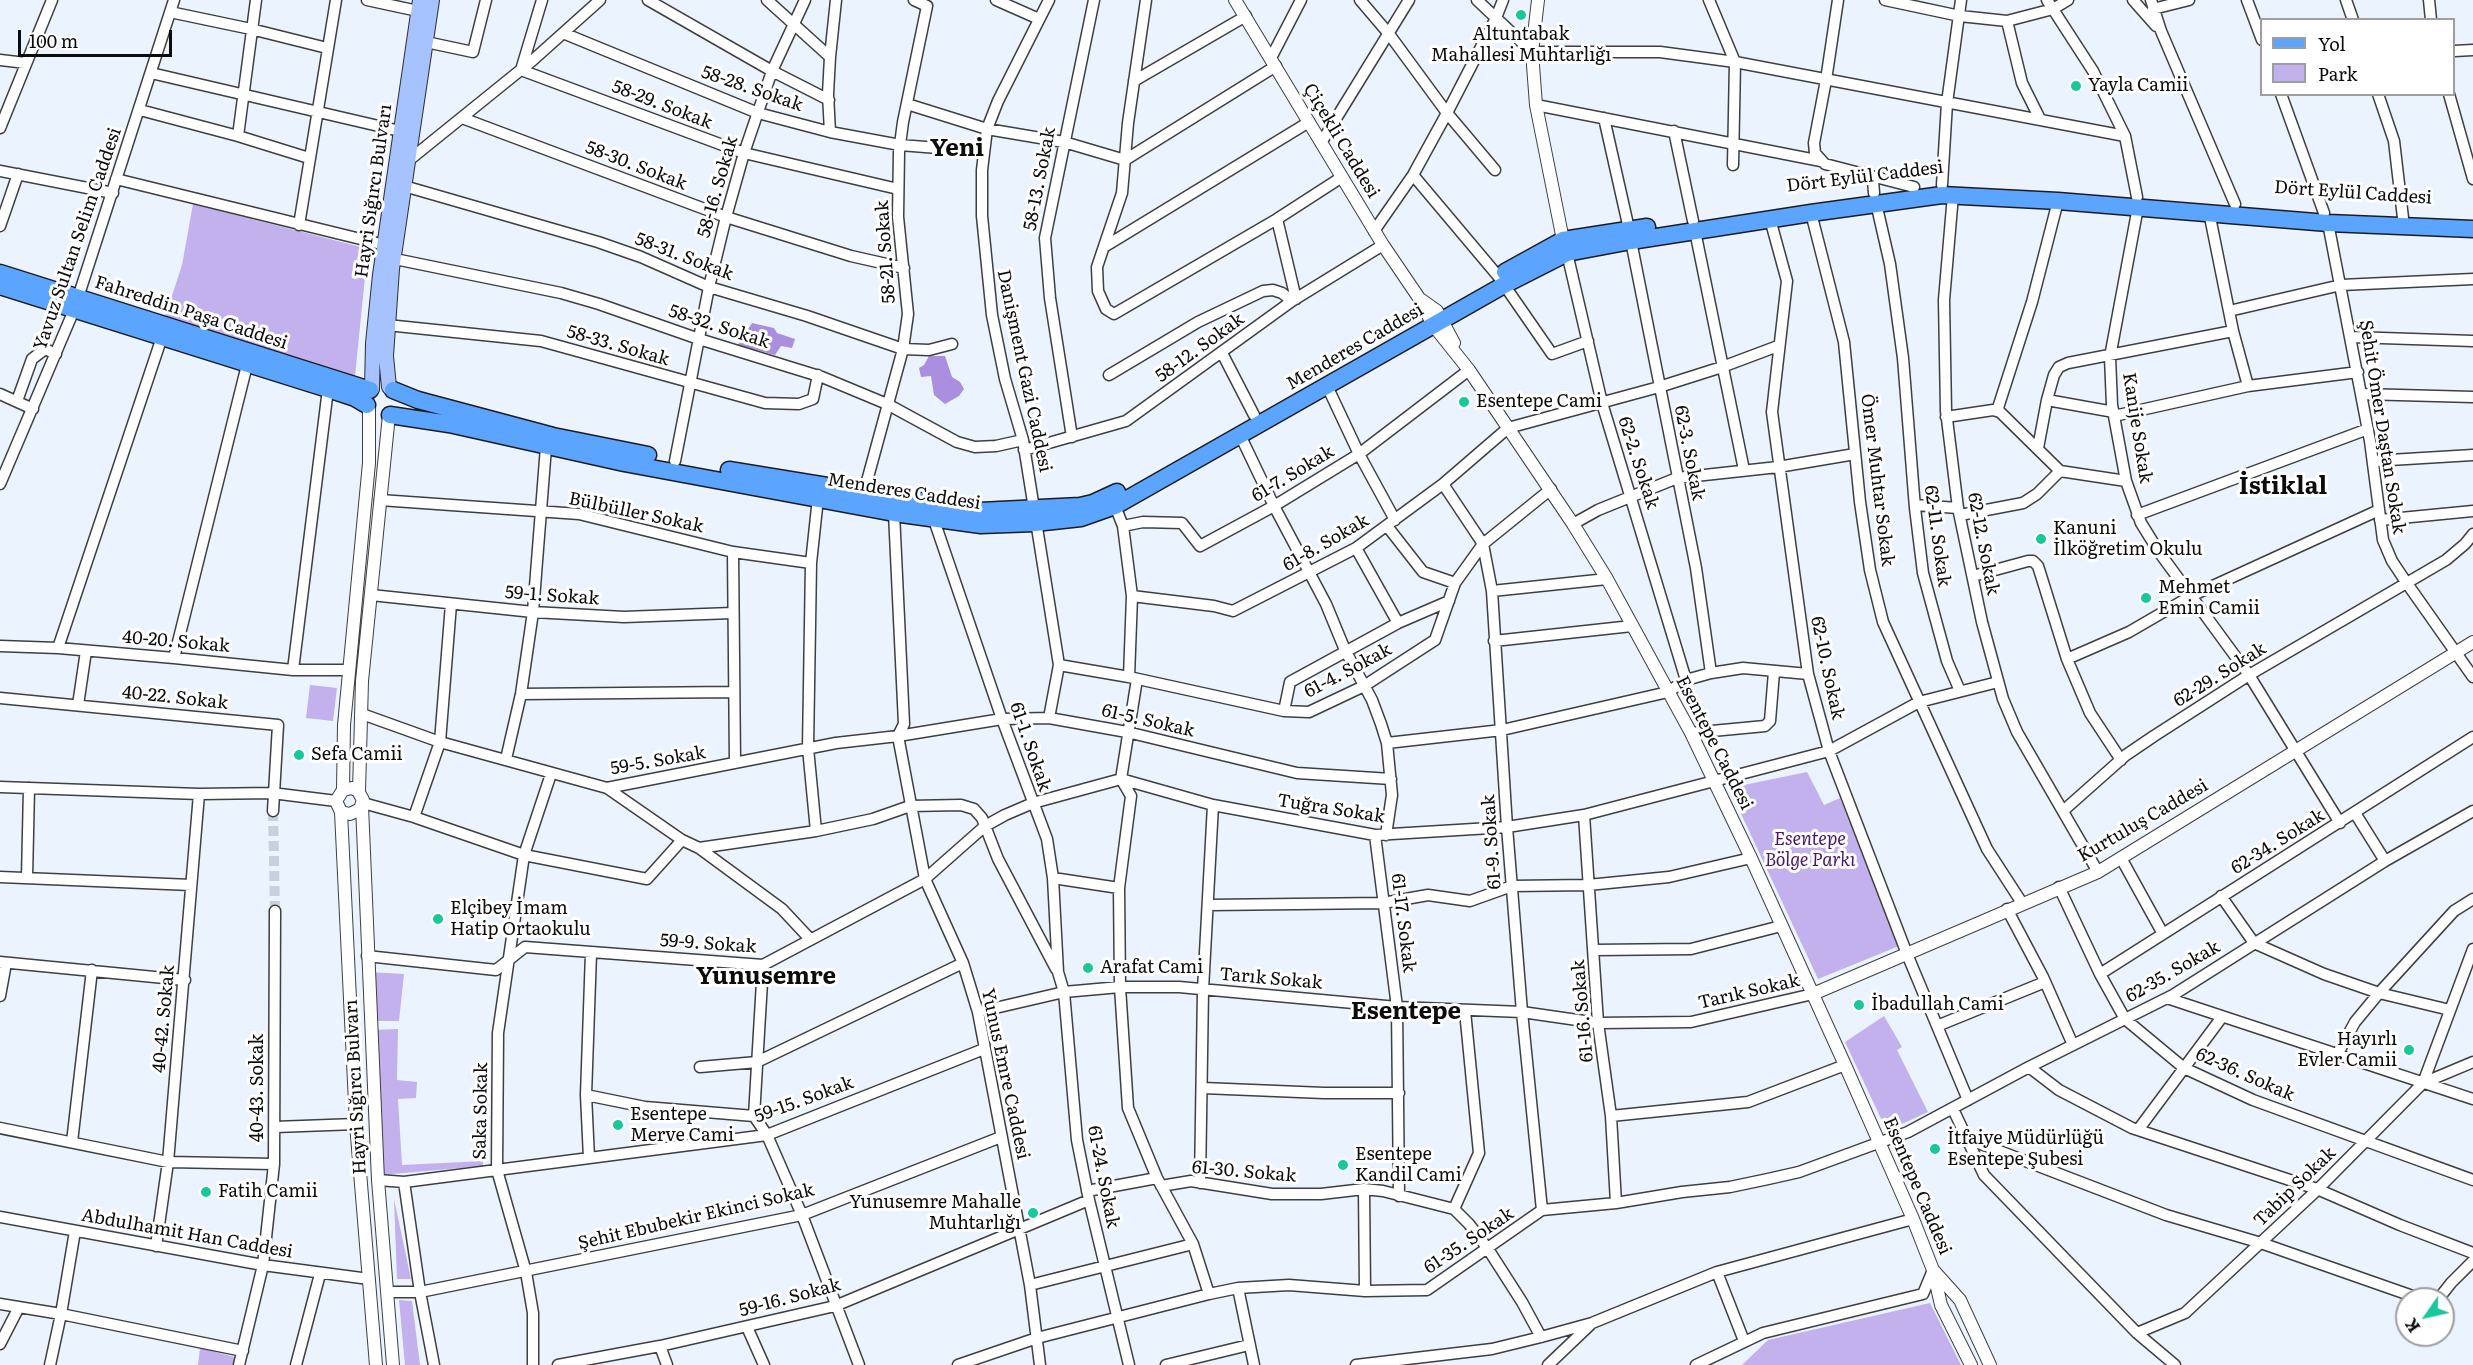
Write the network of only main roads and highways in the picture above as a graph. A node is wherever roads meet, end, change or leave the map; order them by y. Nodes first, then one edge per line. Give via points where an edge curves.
1 (432, 0) edge
2 (419, 6) edge
3 (1947, 190) junction
4 (1875, 198) junction
5 (2137, 202) junction
6 (2326, 218) junction
7 (2473, 219) edge
8 (1694, 226) junction
9 (2473, 229) edge
10 (0, 273) edge
11 (0, 286) edge
12 (76, 303) junction
13 (1435, 318) junction
14 (377, 395) junction
15 (389, 415) junction
16 (1035, 516) junction

1 - 14 main road, Hayri Sığırcı Bulvarı via 404,186 387,325 386,366
2 - 14 main road, Hayri Sığırcı Bulvarı via 374,329
3 - 4 main road, Dört Eylül Caddesi
3 - 4 main road, Dört Eylül Caddesi via 1914,187
3 - 5 main road, Dört Eylül Caddesi
3 - 5 main road, Dört Eylül Caddesi via 2058,201
4 - 8 main road, Dört Eylül Caddesi
4 - 8 main road, Dört Eylül Caddesi via 1811,213
5 - 6 main road, Dört Eylül Caddesi via 2209,212
5 - 6 main road, Dört Eylül Caddesi via 2235,204
6 - 7 main road, Dört Eylül Caddesi
6 - 9 main road, Dört Eylül Caddesi
8 - 13 main road, Dört Eylül Caddesi via 1565,247
10 - 12 main road, Fahreddin Paşa Caddesi
11 - 12 main road, Fahreddin Paşa Caddesi
12 - 14 main road, Fahreddin Paşa Caddesi
12 - 14 main road, Fahreddin Paşa Caddesi via 247,365 355,398
13 - 16 main road, Menderes Caddesi via 1110,496
13 - 16 main road, Menderes Caddesi via 1327,386 1115,506 1081,518
14 - 15 main road, Menderes Caddesi via 376,416
14 - 15 main road via 397,397 397,405
14 - 16 main road, Menderes Caddesi via 438,405 554,436 675,461 980,511
15 - 16 main road, Menderes Caddesi via 934,520 981,525

